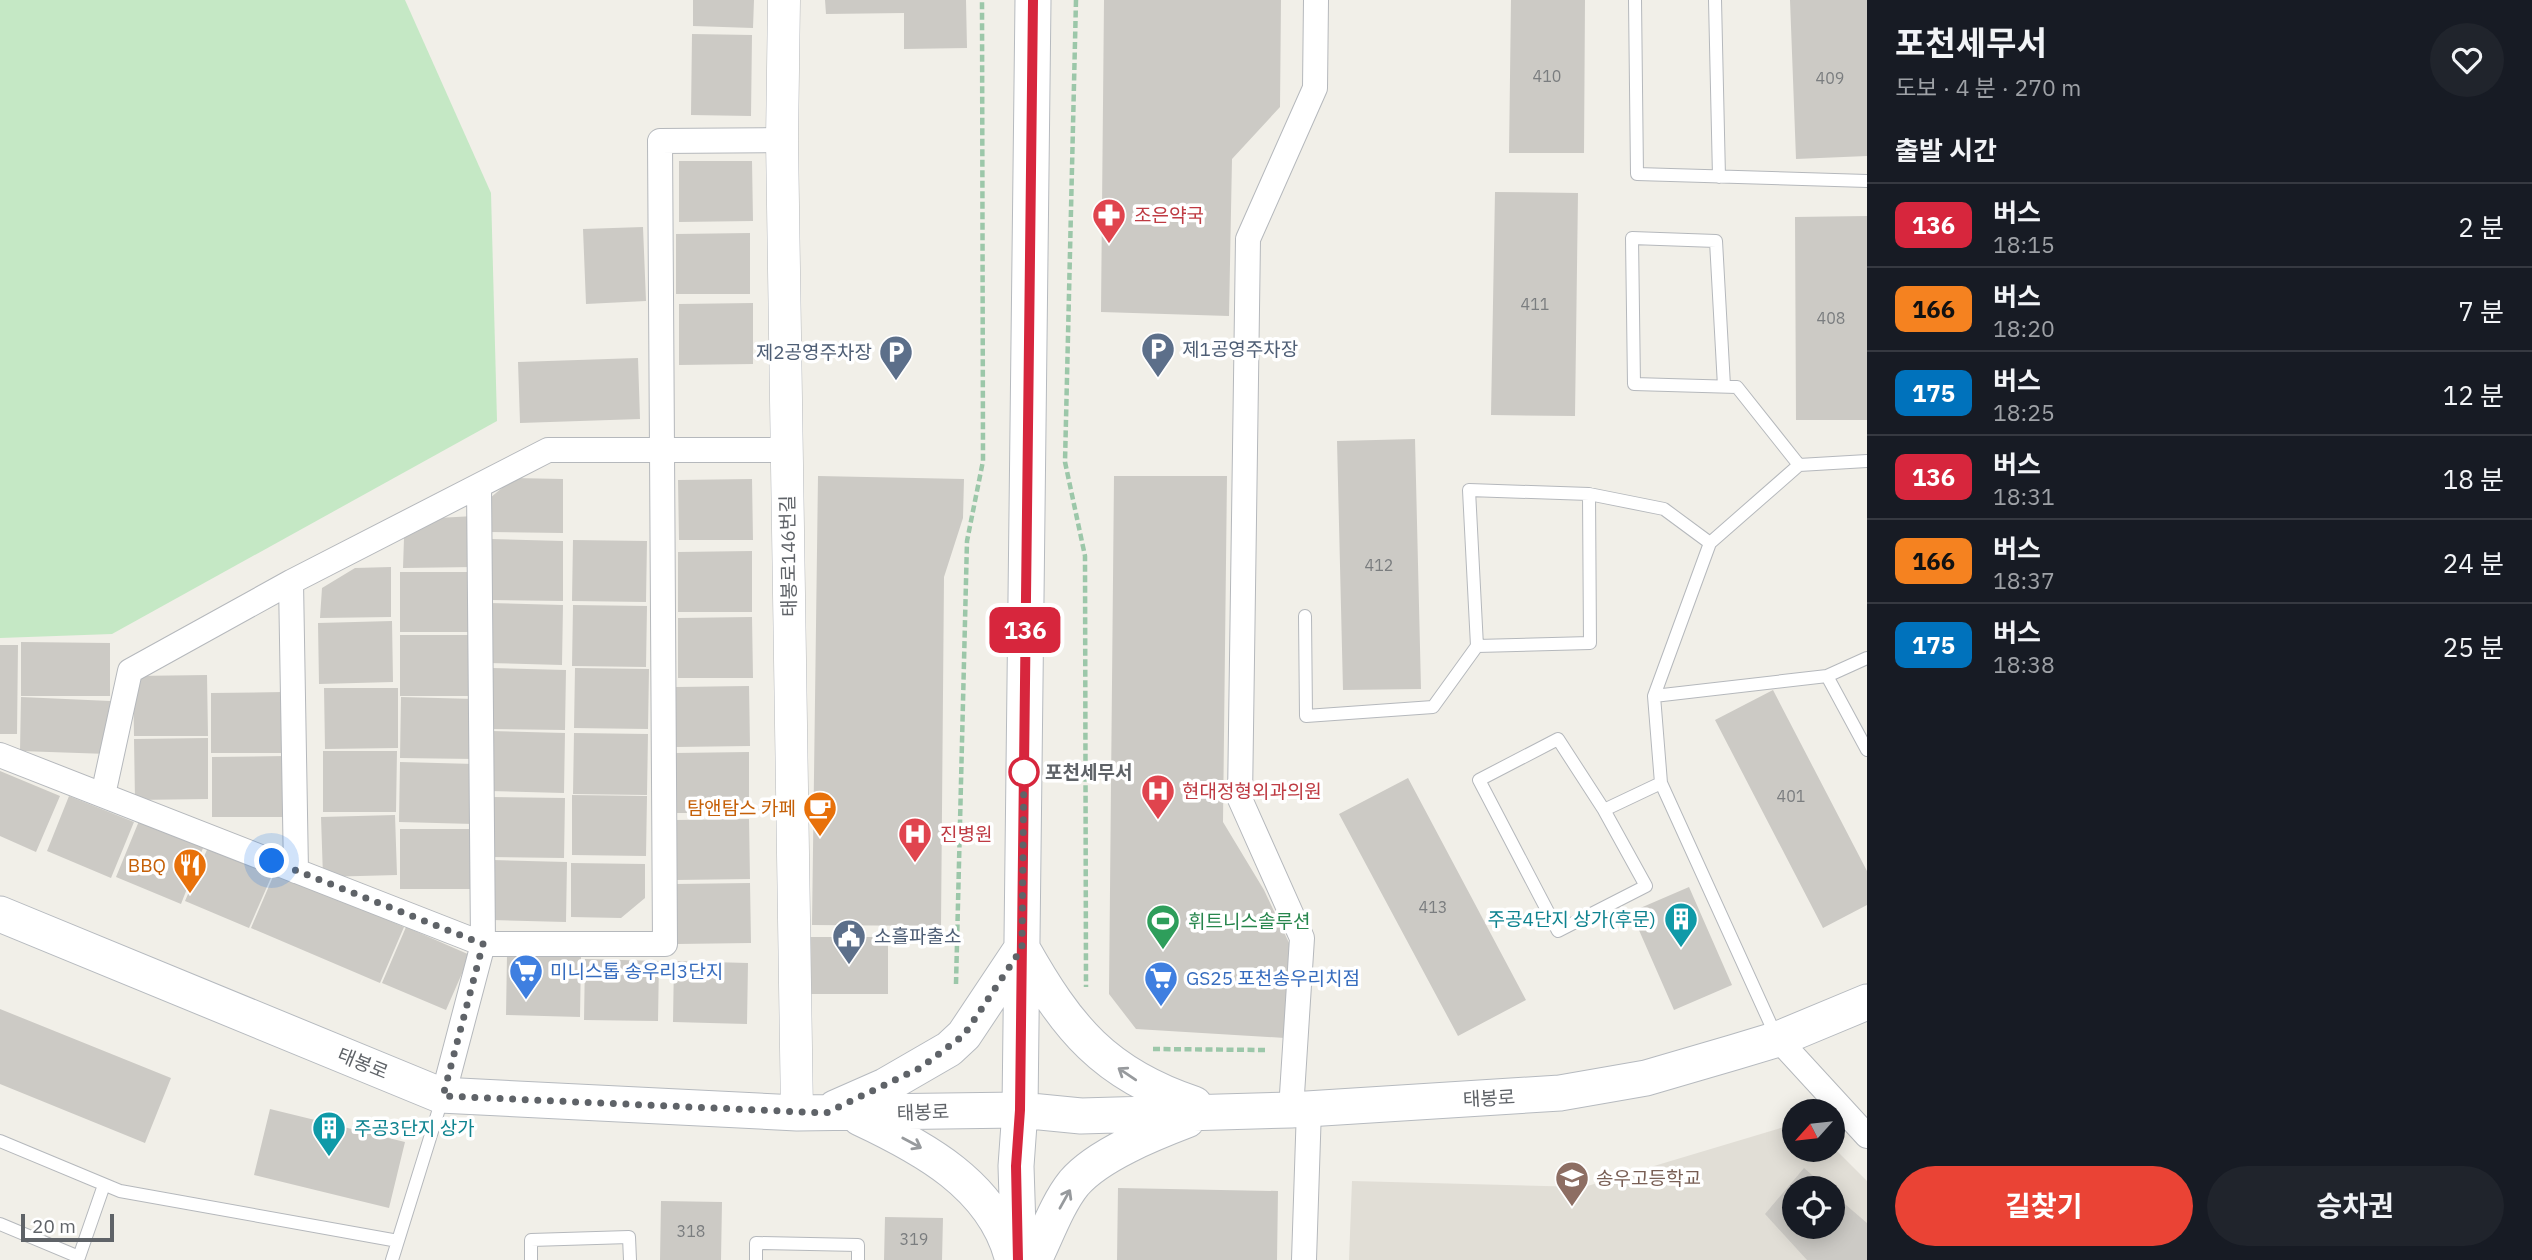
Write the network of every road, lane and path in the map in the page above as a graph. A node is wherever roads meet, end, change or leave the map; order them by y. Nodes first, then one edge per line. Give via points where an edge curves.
1 (784, 0) edge
2 (982, 0) edge
3 (1033, 0) edge
4 (1076, 0) edge
5 (1316, 0) edge
6 (1635, 0) edge
7 (1715, 0) edge
8 (782, 140) junction
9 (1719, 177) junction
10 (1867, 181) edge
11 (1724, 386) junction
12 (662, 450) junction
13 (786, 450) junction
14 (1867, 461) edge
15 (1799, 465) junction
16 (479, 486) junction
17 (1589, 494) junction
18 (1710, 543) junction
19 (291, 582) junction
20 (1305, 615) dead end
21 (1477, 646) junction
22 (1867, 658) edge
23 (1827, 676) junction
24 (1654, 696) junction
25 (1867, 750) edge
26 (0, 755) edge
27 (1661, 783) junction
28 (103, 795) junction
29 (1604, 810) junction
30 (296, 871) junction
31 (0, 914) edge
32 (483, 944) junction
33 (1022, 948) junction
34 (956, 987) dead end
35 (1086, 997) dead end
36 (1867, 1002) edge
37 (1778, 1039) junction
38 (1146, 1049) dead end
39 (1265, 1049) dead end
40 (443, 1096) junction
41 (1300, 1109) junction
42 (1020, 1110) junction
43 (1211, 1111) junction
44 (824, 1113) junction
45 (1867, 1136) edge
46 (0, 1141) edge
47 (104, 1185) junction
48 (0, 1224) edge
49 (398, 1241) junction
50 (392, 1260) edge
51 (531, 1260) edge
52 (629, 1260) edge
53 (756, 1260) edge
54 (858, 1260) edge
55 (1012, 1260) edge
56 (1018, 1260) edge
57 (1034, 1260) edge
58 (1304, 1260) edge

1 - 8 street, 태봉로146번길
2 - 34 path via 983,461 967,541
3 - 33 main road
4 - 35 path via 1065,462 1085,555
5 - 41 street via 1315,88 1248,239 1240,799 1303,938
6 - 9 lane via 1637,174
7 - 9 lane
8 - 12 street via 660,141
8 - 13 street, 태봉로146번길
9 - 10 lane
11 - 11 lane via 1634,384 1632,238 1716,241
11 - 15 lane via 1737,387
12 - 13 street
12 - 16 street via 548,450
12 - 32 street via 665,944
13 - 44 street, 태봉로146번길
14 - 15 lane
15 - 18 lane
16 - 19 street
16 - 32 street
17 - 18 lane via 1664,509
17 - 21 lane via 1590,643
17 - 21 lane via 1469,490
18 - 24 lane
19 - 28 street via 130,671
19 - 30 street
20 - 21 lane via 1306,716 1433,707
22 - 23 lane
23 - 24 lane
23 - 25 lane
24 - 27 lane
26 - 28 street
27 - 29 lane
27 - 37 lane
28 - 30 street
29 - 29 lane via 1646,886 1558,931 1479,780 1558,740
30 - 32 street
31 - 40 main road, 태봉로
32 - 40 street
33 - 42 main road
43 -> 33 main road via 1156,1092 1086,1042 1049,996
33 - 44 main road via 964,1035 949,1049 885,1086
36 - 37 main road, 태봉로
37 - 41 main road, 태봉로 via 1646,1078 1560,1094
37 - 45 street
38 - 39 path
40 - 44 main road, 태봉로
40 - 49 lane
41 - 43 main road, 태봉로
41 - 58 street
42 - 43 main road, 태봉로 via 1081,1116
42 - 44 main road, 태봉로
42 - 56 main road
57 -> 43 main road via 1074,1183 1154,1132
44 -> 55 main road via 917,1145 969,1186 992,1214
46 - 47 lane
47 - 48 lane via 79,1257
47 - 49 lane
49 - 50 lane
51 - 52 lane via 531,1240 629,1237
53 - 54 lane via 756,1243 858,1245

